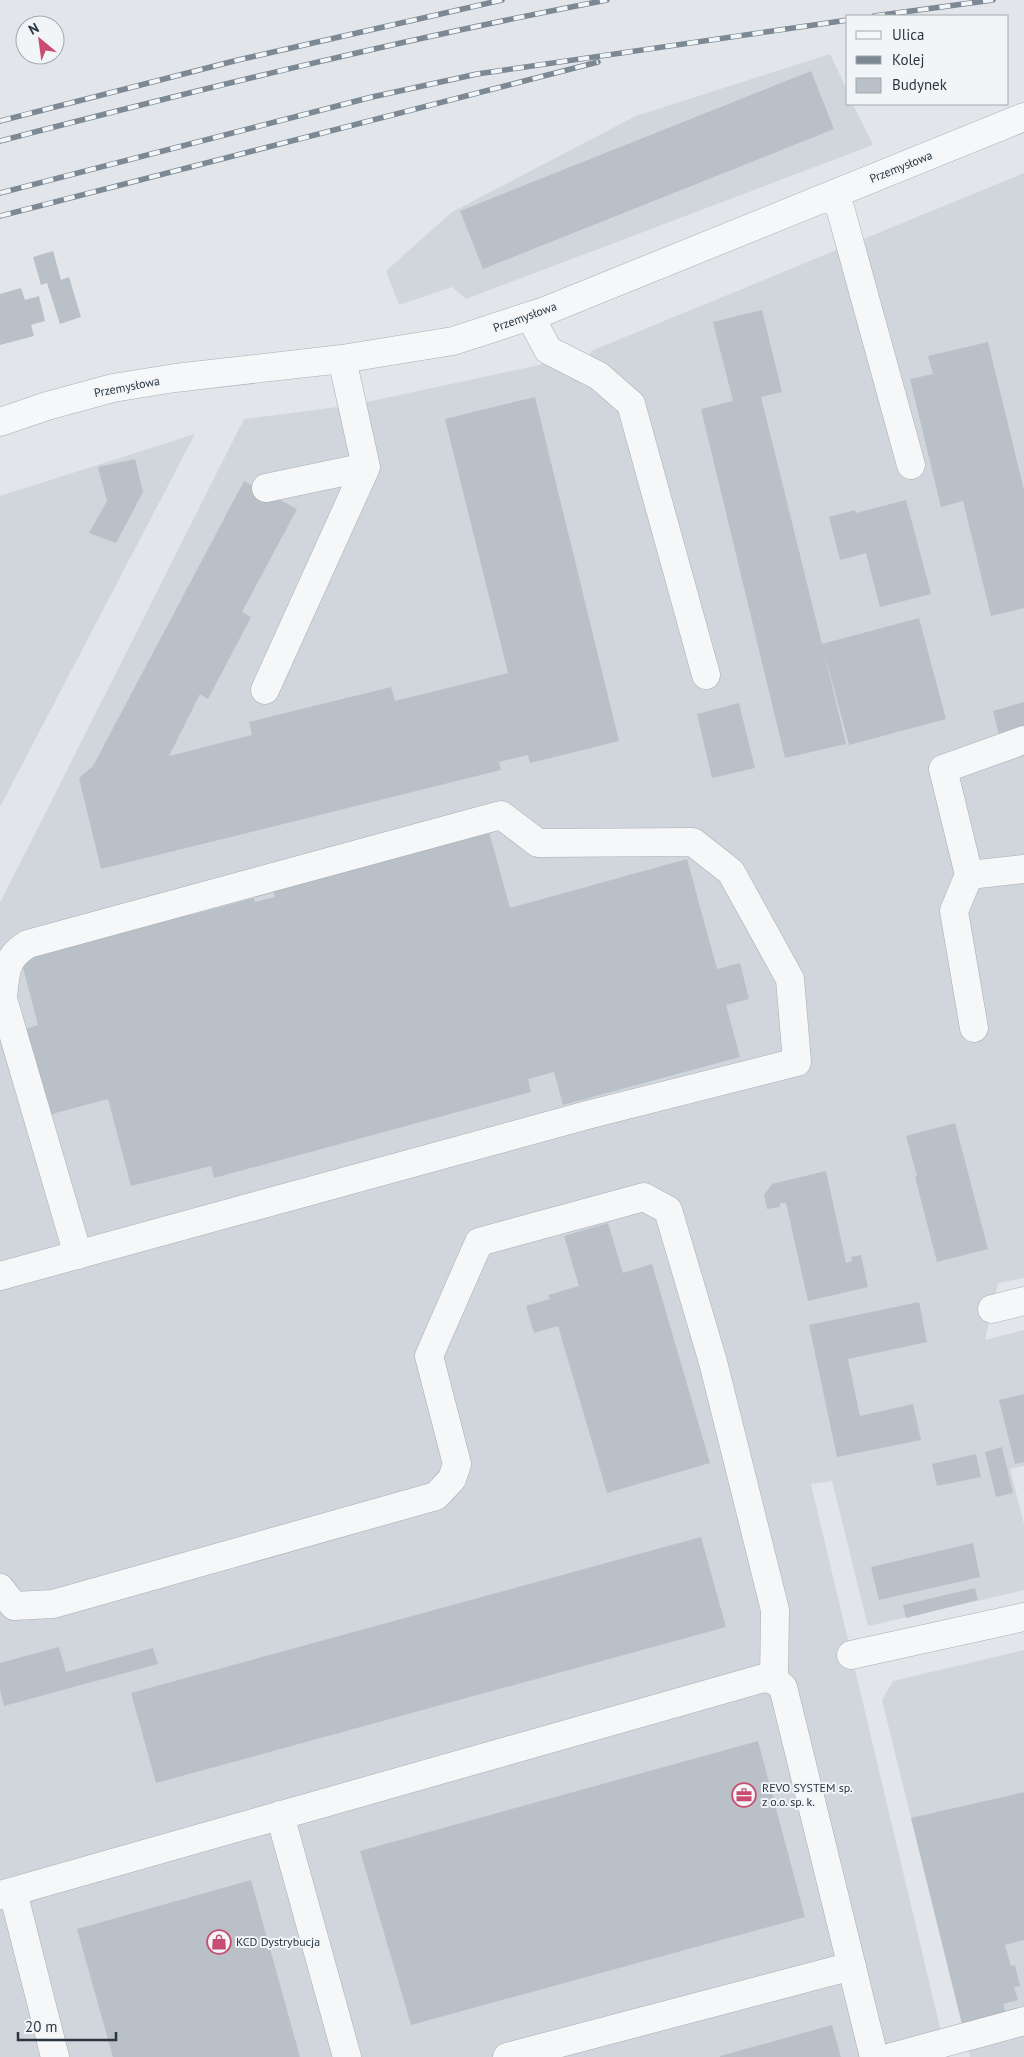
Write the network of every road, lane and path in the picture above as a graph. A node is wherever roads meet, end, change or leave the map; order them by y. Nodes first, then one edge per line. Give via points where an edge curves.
1 (1024, 117) edge
2 (836, 193) junction
3 (530, 316) junction
4 (342, 359) junction
5 (0, 422) edge
6 (911, 465) dead end
7 (366, 467) junction
8 (266, 488) dead end
9 (706, 675) dead end
10 (265, 690) dead end
11 (1024, 740) edge
12 (1024, 869) edge
13 (969, 875) junction
14 (974, 1028) dead end
15 (78, 1255) junction
16 (0, 1276) edge
17 (1024, 1302) edge
18 (992, 1309) dead end
19 (0, 1588) edge
20 (1024, 1617) edge
21 (851, 1655) dead end
22 (774, 1680) junction
23 (280, 1815) junction
24 (6, 1894) edge
25 (852, 1966) junction
26 (1024, 2021) edge
27 (56, 2057) edge
28 (348, 2057) edge
29 (507, 2057) edge
30 (874, 2057) edge
31 (892, 2057) edge

1 - 2 street, Przemysłowa
2 - 3 street, Przemysłowa
2 - 6 street
3 - 4 street, Przemysłowa via 453,341
3 - 9 street via 548,350 599,376 631,404
4 - 5 street, Przemysłowa via 113,388
4 - 7 street
7 - 8 street
7 - 10 street
11 - 13 street via 943,768
12 - 13 street
13 - 14 street via 954,911
15 - 15 street via 591,1114 797,1062 790,979 731,872 693,842 538,843 502,816 28,944 15,951 5,973 3,999
15 - 16 street
17 - 18 street
19 - 22 street via 14,1606 54,1604 436,1496 452,1479 457,1464 429,1356 479,1242 644,1197 668,1210 713,1362 775,1610
20 - 21 street
22 - 23 street via 764,1678
22 - 25 street via 783,1687
23 - 24 street
23 - 28 street
24 - 27 street
25 - 29 street
25 - 30 street
26 - 31 street

